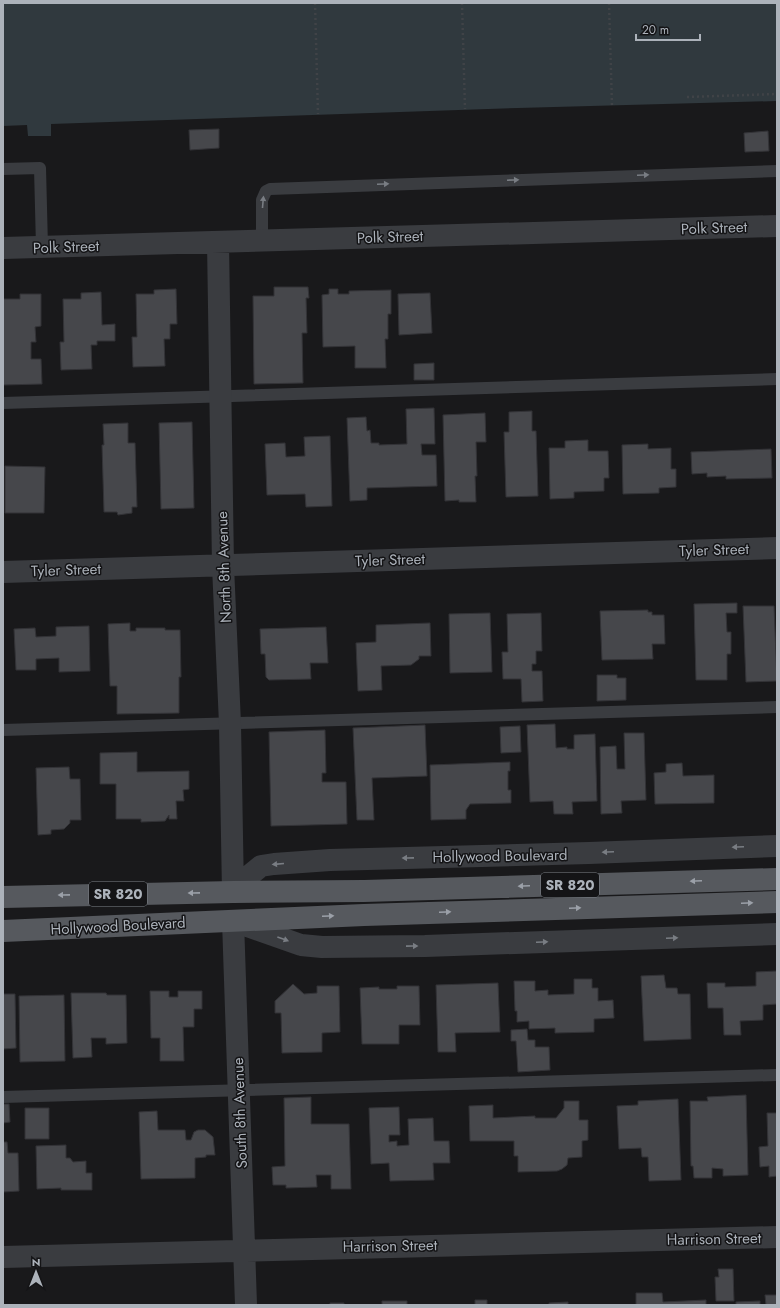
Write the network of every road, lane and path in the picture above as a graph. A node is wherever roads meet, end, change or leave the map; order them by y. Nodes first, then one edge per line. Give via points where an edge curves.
1 (314, 3) edge
2 (462, 3) edge
3 (609, 3) edge
4 (777, 94) edge
5 (687, 97) dead end
6 (612, 106) dead end
7 (465, 109) dead end
8 (318, 114) dead end
9 (3, 169) edge
10 (777, 171) edge
11 (777, 226) edge
12 (262, 241) junction
13 (218, 242) junction
14 (42, 247) junction
15 (3, 248) edge
16 (777, 379) edge
17 (221, 396) junction
18 (3, 403) edge
19 (777, 548) edge
20 (223, 566) junction
21 (3, 572) edge
22 (777, 708) edge
23 (230, 724) junction
24 (3, 730) edge
25 (777, 846) edge
26 (777, 879) edge
27 (233, 892) junction
28 (3, 897) edge
29 (777, 902) edge
30 (234, 921) junction
31 (3, 931) edge
32 (777, 934) edge
33 (777, 1075) edge
34 (239, 1090) junction
35 (3, 1097) edge
36 (777, 1237) edge
37 (245, 1250) junction
38 (3, 1257) edge
39 (246, 1305) edge

1 - 8 path
2 - 7 path
3 - 6 path
4 - 5 path
9 - 14 lane via 40,168
12 -> 10 lane via 262,200 266,191 270,189
11 - 12 street, Polk Street
12 - 13 street, Polk Street
13 - 14 street, Polk Street
13 - 17 street, North 8th Avenue
14 - 15 street, Polk Street
16 - 17 lane
17 - 18 lane
17 - 20 street, North 8th Avenue
19 - 20 street, Tyler Street
20 - 21 street, Tyler Street
20 - 23 street, North 8th Avenue
22 - 23 lane
23 - 24 lane
23 - 27 street, North 8th Avenue
25 -> 27 street, Hollywood Boulevard via 274,864 261,866
26 -> 27 main road, Hollywood Boulevard / SR 820 via 364,891
27 -> 28 main road, Hollywood Boulevard / SR 820
30 -> 29 main road, Hollywood Boulevard / SR 820
30 - 31 main road, Hollywood Boulevard / SR 820
30 -> 32 street, Hollywood Boulevard via 301,945 322,947 432,946
30 - 34 street, South 8th Avenue
33 - 34 lane
34 - 35 lane
34 - 37 street, South 8th Avenue
36 - 37 street, Harrison Street
37 - 38 street, Harrison Street
37 - 39 street, South 8th Avenue

